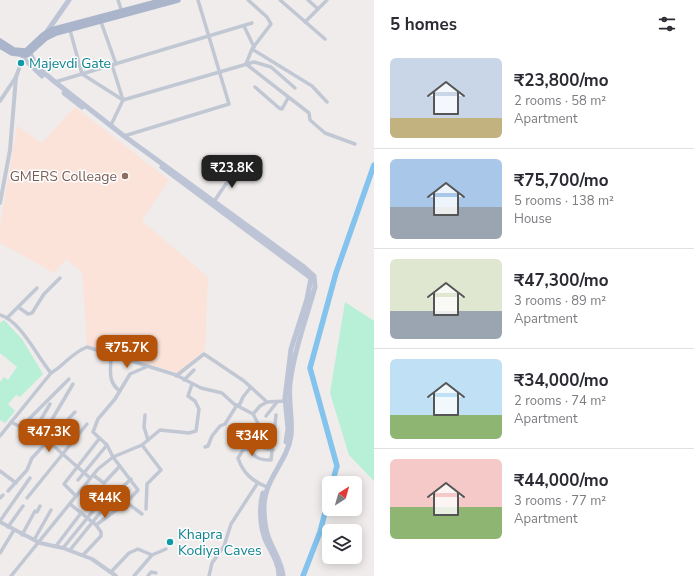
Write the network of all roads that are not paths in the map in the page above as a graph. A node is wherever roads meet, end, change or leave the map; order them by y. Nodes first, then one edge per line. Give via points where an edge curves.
1 (69, 0) edge
2 (118, 0) edge
3 (164, 0) edge
4 (178, 0) edge
5 (198, 0) edge
6 (248, 0) edge
7 (280, 0) edge
8 (308, 0) edge
9 (327, 0) edge
10 (318, 9) junction
11 (122, 14) junction
12 (101, 22) junction
13 (305, 22) junction
14 (252, 23) dead end
15 (244, 26) junction
16 (70, 30) junction
17 (46, 35) junction
18 (210, 36) junction
19 (325, 39) dead end
20 (0, 42) edge
21 (0, 46) edge
22 (253, 48) junction
23 (26, 54) junction
24 (114, 64) junction
25 (246, 64) junction
26 (220, 71) junction
27 (82, 74) junction
28 (16, 77) junction
29 (55, 82) junction
30 (255, 87) dead end
31 (295, 88) dead end
32 (288, 98) junction
33 (123, 100) junction
34 (0, 101) edge
35 (327, 102) dead end
36 (111, 126) junction
37 (124, 136) junction
38 (355, 144) dead end
39 (236, 169) dead end
40 (215, 200) junction
41 (0, 203) edge
42 (60, 278) dead end
43 (37, 288) dead end
44 (18, 307) junction
45 (0, 314) edge
46 (7, 318) junction
47 (111, 355) junction
48 (146, 367) junction
49 (194, 370) dead end
50 (52, 373) junction
51 (176, 376) junction
52 (69, 379) dead end
53 (184, 380) junction
54 (73, 384) dead end
55 (192, 384) junction
56 (251, 387) junction
57 (120, 390) junction
58 (287, 401) junction
59 (267, 402) junction
60 (277, 402) junction
61 (50, 404) dead end
62 (238, 406) junction
63 (75, 412) dead end
64 (145, 414) dead end
65 (253, 414) junction
66 (276, 415) dead end
67 (266, 416) dead end
68 (11, 422) junction
69 (87, 424) dead end
70 (22, 427) junction
71 (33, 434) junction
72 (0, 436) edge
73 (41, 438) junction
74 (99, 439) junction
75 (148, 440) junction
76 (48, 441) junction
77 (107, 445) junction
78 (142, 445) junction
79 (205, 447) dead end
80 (261, 447) junction
81 (250, 449) junction
82 (273, 450) junction
83 (61, 454) junction
84 (112, 457) junction
85 (120, 466) junction
86 (76, 468) junction
87 (0, 471) edge
88 (84, 473) junction
89 (91, 477) junction
90 (30, 478) dead end
91 (131, 479) junction
92 (78, 480) dead end
93 (16, 483) junction
94 (257, 484) junction
95 (266, 487) junction
96 (8, 491) dead end
97 (116, 493) junction
98 (76, 496) junction
99 (27, 498) dead end
100 (127, 502) junction
101 (70, 504) junction
102 (23, 506) dead end
103 (40, 506) dead end
104 (146, 509) dead end
105 (51, 510) dead end
106 (81, 513) junction
107 (142, 514) dead end
108 (87, 518) junction
109 (0, 522) edge
110 (94, 523) junction
111 (8, 527) junction
112 (14, 530) junction
113 (22, 535) junction
114 (34, 540) junction
115 (40, 543) junction
116 (56, 546) junction
117 (63, 548) junction
118 (70, 550) junction
119 (166, 550) dead end
120 (0, 553) edge
121 (83, 555) junction
122 (152, 556) junction
123 (111, 572) junction
124 (156, 573) dead end
125 (11, 576) edge
126 (116, 576) edge
127 (134, 576) edge
128 (148, 576) edge
129 (208, 576) edge
130 (279, 576) edge
131 (283, 576) edge

1 - 17 main road
2 - 11 street
3 - 11 main road
4 - 11 main road
5 - 18 street
6 - 22 street via 271,24
7 - 13 street
8 - 10 street
9 - 10 street
10 - 13 street
11 - 12 main road
11 - 17 main road
12 - 16 main road
12 - 24 street
13 - 19 street
14 - 15 street
15 - 18 street
15 - 22 street
16 - 17 main road
16 - 27 street
17 - 23 main road
18 - 24 street
18 - 26 street
20 - 23 main road
21 - 23 main road via 12,54
22 - 25 street
22 - 35 street via 312,86
23 - 28 street
23 - 29 main road
23 - 58 main road via 73,100 309,276 311,286 291,348 286,384
24 - 27 street
24 - 33 street
25 - 26 street
25 - 31 street via 264,64
25 - 32 street
26 - 33 street
26 - 37 street via 228,102 226,106
27 - 29 street
27 - 33 street
28 - 34 street
28 - 41 street via 10,150
29 - 36 main road
30 - 32 street via 282,109
32 - 38 street via 309,113 310,120 325,133
33 - 36 street
36 - 37 main road
37 - 40 main road
39 - 40 street
40 - 58 main road via 314,276 315,287 293,362
42 - 44 street via 44,294 32,313 28,314
43 - 44 street
44 - 46 street
45 - 46 street
46 - 50 street
47 - 48 street
47 - 50 street via 87,347 75,352 62,367
47 - 57 street via 111,382
48 - 51 street
48 - 57 street via 132,372
49 - 53 street
50 - 68 street
51 - 53 street
51 - 56 street via 204,354
52 - 70 street
53 - 55 street
54 - 73 street
55 - 62 street via 222,393
55 - 75 street via 188,396 195,401 199,409 196,431 189,433 160,430
56 - 59 street
56 - 62 street
57 - 74 street via 98,420 93,432
58 - 60 street
58 - 95 main road via 291,435 288,447
59 - 60 street
59 - 65 street
60 - 67 street
61 - 71 street
62 - 65 street
62 - 79 street
63 - 76 street
64 - 75 street via 144,427
65 - 80 street via 259,425
66 - 82 street
68 - 70 street
68 - 72 street
69 - 83 street
70 - 71 street
71 - 73 street
73 - 76 street
74 - 77 street
74 - 86 street
75 - 78 street
76 - 83 street
76 - 93 street via 32,458 27,470
77 - 84 street
77 - 88 street
78 - 84 street
78 - 104 street via 161,470 147,484
80 - 81 street
80 - 82 street
81 - 82 street via 261,460 271,460
81 - 94 street via 242,451 238,458 249,478
83 - 86 street
83 - 99 street
84 - 85 street
84 - 89 street
85 - 89 street via 104,483
85 - 91 street
86 - 88 street
86 - 98 street via 64,484
87 - 93 street
88 - 89 street
88 - 92 street
89 - 98 street
90 - 109 street
91 - 97 street
91 - 100 street via 137,487 137,492
93 - 96 street
94 - 95 street
94 - 129 street via 231,524 224,546 212,563
95 - 130 main road via 261,504 262,528
95 - 131 main road via 264,507 267,534
97 - 100 street
97 - 108 street via 110,490
97 - 110 street
98 - 101 street
100 - 107 street
100 - 110 street
101 - 106 street
101 - 115 street
102 - 111 street
103 - 113 street
105 - 114 street
106 - 108 street
106 - 116 street
108 - 110 street
108 - 117 street
109 - 111 street
110 - 118 street
110 - 121 street via 101,536
111 - 112 street
112 - 113 street
112 - 120 street
113 - 114 street
114 - 115 street
115 - 116 street
115 - 125 street
116 - 117 street
117 - 118 street
118 - 121 street
119 - 122 street
121 - 123 street
122 - 123 street via 138,549 129,553
122 - 127 street
123 - 126 street
124 - 128 street via 152,572

